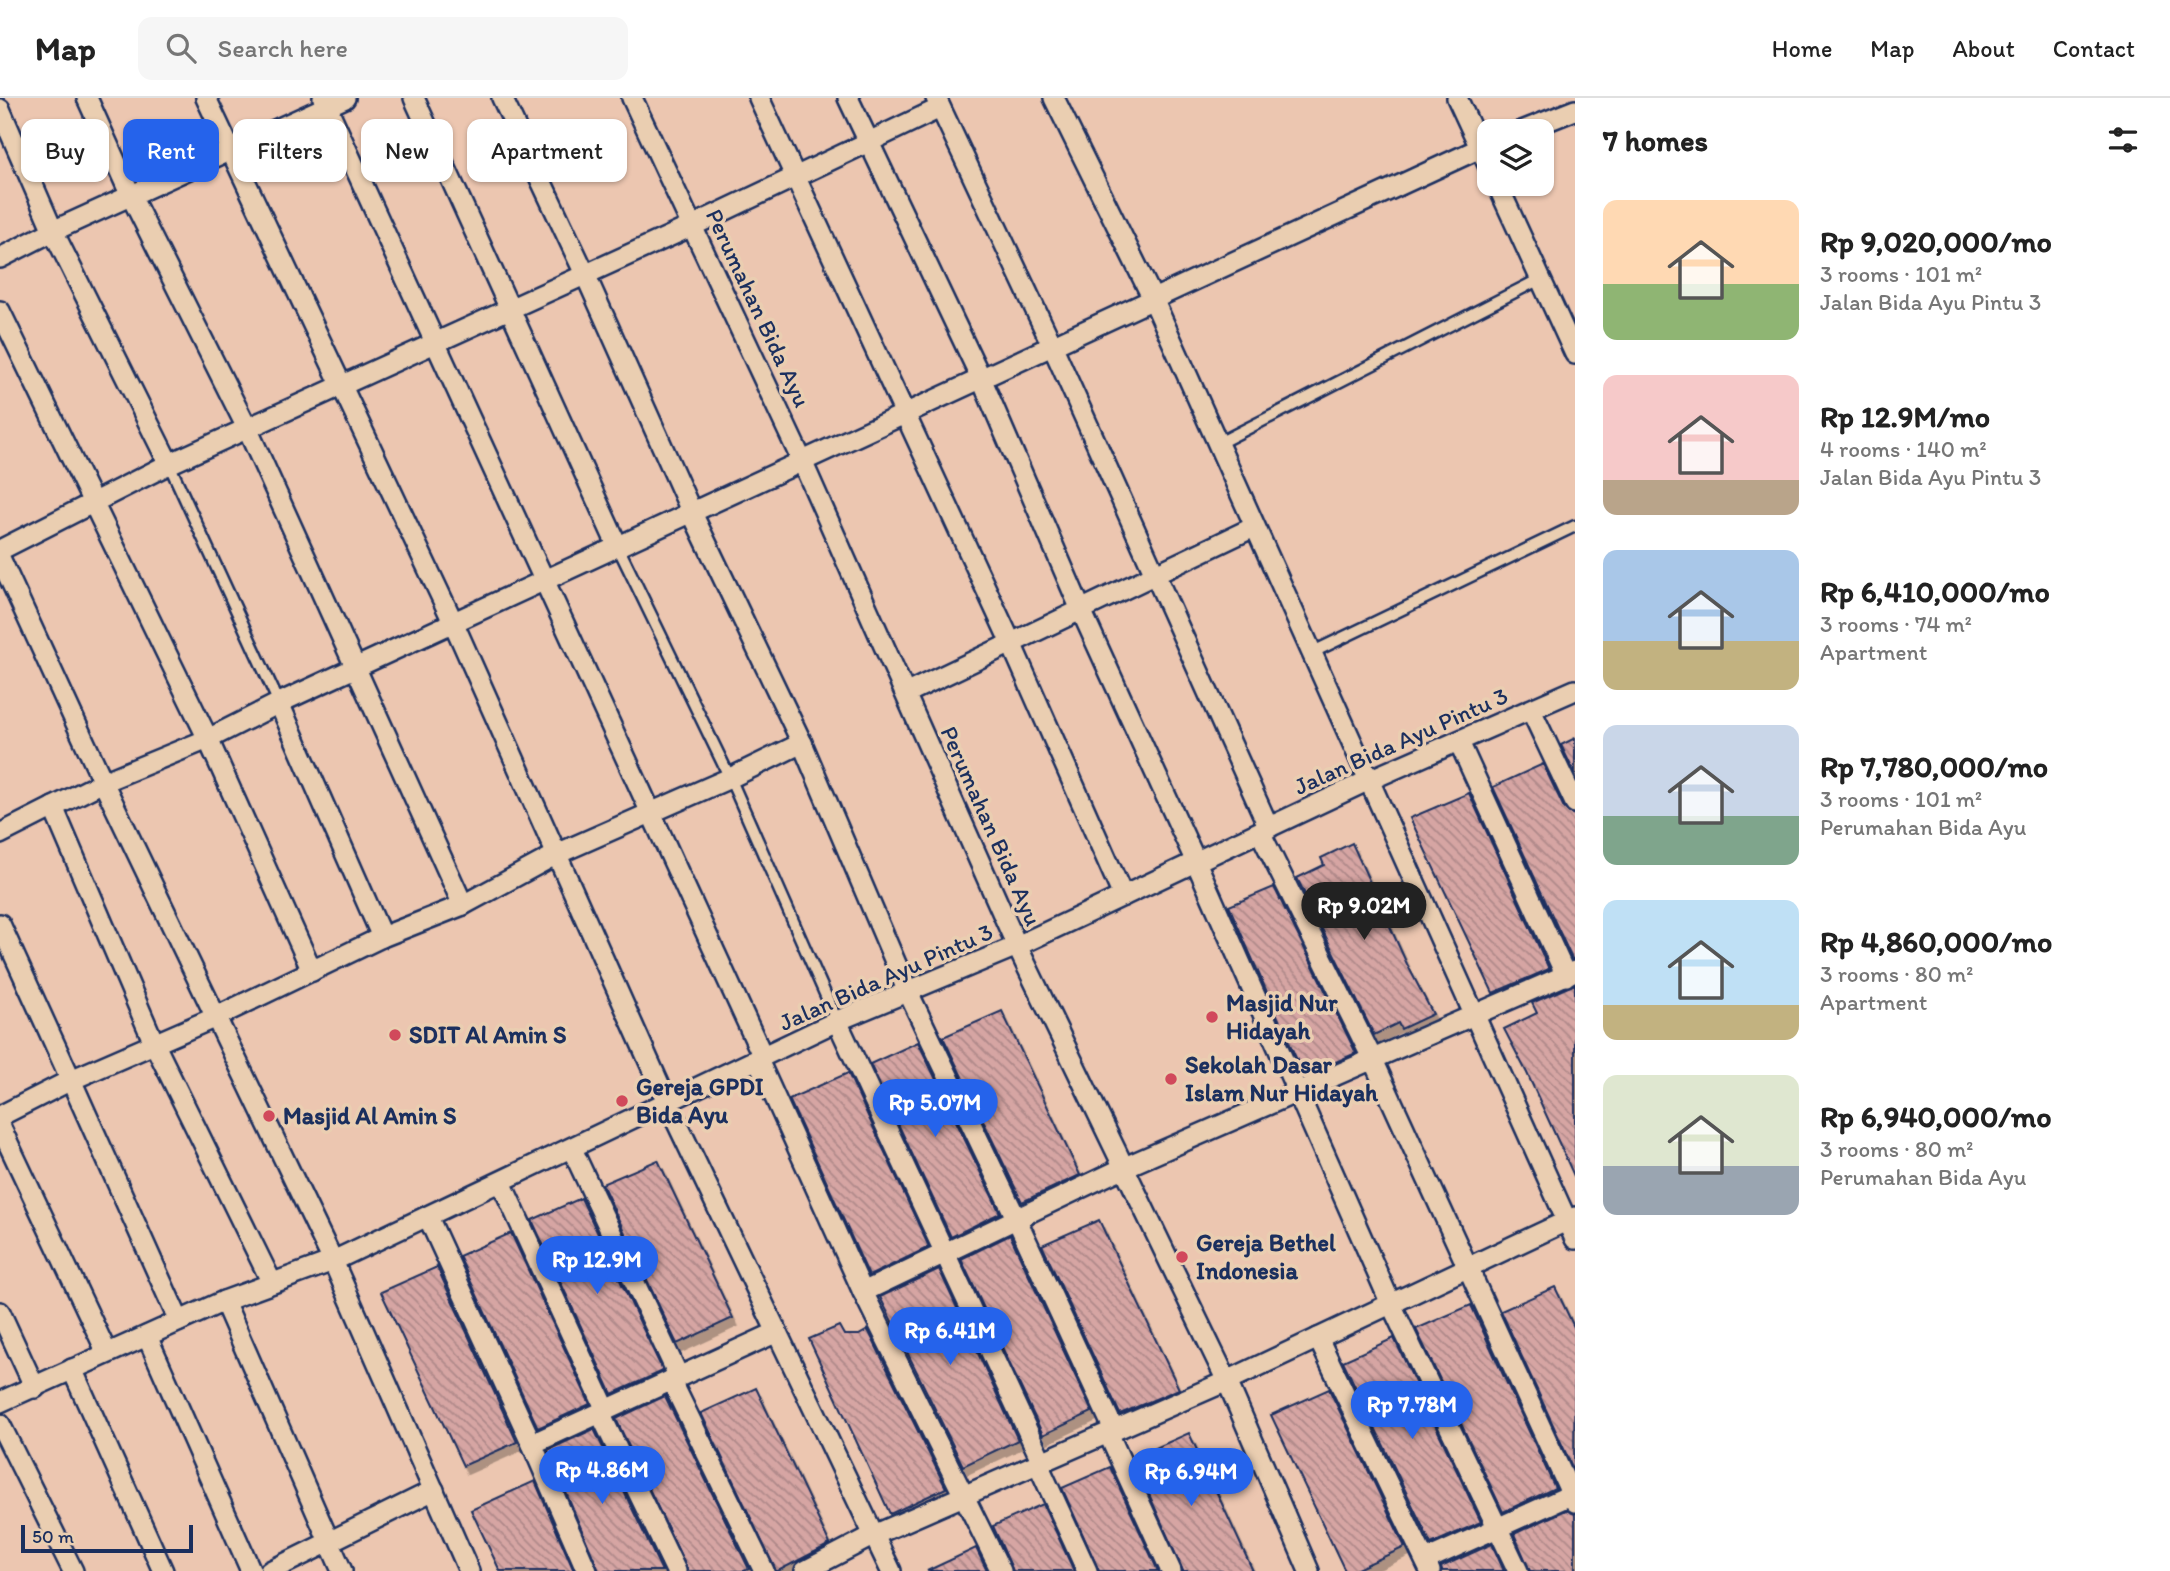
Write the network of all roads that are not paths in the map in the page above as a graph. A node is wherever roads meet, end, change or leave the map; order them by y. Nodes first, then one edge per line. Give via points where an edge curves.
1 (87, 98) edge
2 (206, 98) edge
3 (414, 98) edge
4 (502, 98) edge
5 (632, 98) edge
6 (759, 98) edge
7 (848, 98) edge
8 (1054, 98) edge
9 (1457, 98) edge
10 (332, 101) edge
11 (938, 103) edge
12 (0, 109) edge
13 (1575, 110) edge
14 (1552, 119) edge
15 (1477, 132) edge
16 (869, 142) junction
17 (230, 150) junction
18 (1477, 150) edge
19 (795, 177) junction
20 (131, 196) junction
21 (1502, 196) edge
22 (692, 226) junction
23 (54, 231) junction
24 (0, 258) edge
25 (585, 274) junction
26 (1540, 279) junction
27 (1153, 299) junction
28 (509, 309) junction
29 (0, 311) edge
30 (434, 342) junction
31 (1052, 345) junction
32 (1575, 354) edge
33 (981, 378) junction
34 (341, 384) junction
35 (904, 414) junction
36 (247, 428) junction
37 (1217, 444) junction
38 (802, 461) junction
39 (169, 464) junction
40 (93, 502) junction
41 (692, 513) junction
42 (1575, 526) edge
43 (1254, 527) junction
44 (618, 547) junction
45 (0, 550) edge
46 (0, 558) edge
47 (1154, 575) junction
48 (545, 581) junction
49 (1081, 610) junction
50 (454, 624) junction
51 (1011, 643) junction
52 (1310, 653) junction
53 (356, 668) junction
54 (1575, 690) edge
55 (907, 693) junction
56 (279, 703) junction
57 (1531, 710) junction
58 (208, 738) junction
59 (1459, 742) junction
60 (802, 743) junction
61 (730, 778) junction
62 (1367, 781) junction
63 (103, 782) junction
64 (1575, 803) edge
65 (53, 807) junction
66 (652, 812) junction
67 (1265, 830) junction
68 (0, 834) edge
69 (557, 854) junction
70 (1196, 862) junction
71 (1123, 896) junction
72 (463, 905) junction
73 (0, 924) edge
74 (382, 937) junction
75 (1017, 946) junction
76 (312, 971) junction
77 (1571, 977) edge
78 (908, 992) junction
79 (216, 1017) junction
80 (1474, 1017) junction
81 (837, 1021) junction
82 (154, 1043) junction
83 (761, 1059) junction
84 (1373, 1060) junction
85 (71, 1080) junction
86 (1297, 1093) junction
87 (668, 1104) junction
88 (0, 1116) edge
89 (0, 1126) edge
90 (572, 1149) junction
91 (1125, 1167) junction
92 (501, 1182) junction
93 (428, 1217) junction
94 (1016, 1218) junction
95 (1571, 1219) edge
96 (1575, 1239) edge
97 (943, 1253) junction
98 (333, 1261) junction
99 (1467, 1268) junction
100 (272, 1283) junction
101 (863, 1292) junction
102 (224, 1301) junction
103 (1391, 1304) junction
104 (0, 1312) edge
105 (179, 1321) junction
106 (777, 1332) junction
107 (147, 1336) junction
108 (1318, 1338) junction
109 (107, 1353) junction
110 (72, 1370) junction
111 (675, 1378) junction
112 (1227, 1381) junction
113 (35, 1388) junction
114 (0, 1402) edge
115 (603, 1412) junction
116 (0, 1424) edge
117 (1111, 1432) junction
118 (532, 1444) junction
119 (1040, 1463) junction
120 (434, 1490) junction
121 (965, 1495) junction
122 (1574, 1497) edge
123 (1497, 1528) junction
124 (874, 1535) junction
125 (329, 1542) junction
126 (1428, 1566) edge
127 (73, 1571) edge
128 (163, 1571) edge
129 (250, 1571) edge
130 (271, 1571) edge
131 (342, 1571) edge
132 (469, 1571) edge
133 (587, 1571) edge
134 (676, 1571) edge
135 (764, 1571) edge
136 (805, 1571) edge
137 (891, 1571) edge
138 (1001, 1571) edge
139 (1087, 1571) edge
140 (1171, 1571) edge
141 (1309, 1571) edge
142 (1518, 1571) edge

1 - 20 street
2 - 17 street
3 - 28 street
4 - 25 street
5 - 22 street, Perumahan Bida Ayu
6 - 19 street
7 - 16 street
8 - 27 street
9 - 15 street
10 - 17 street
10 - 30 street
11 - 16 street
11 - 31 street
12 - 23 street
13 - 14 street
16 - 19 street
16 - 33 street
17 - 20 street
17 - 34 street
18 - 27 street
19 - 22 street
19 - 35 street
20 - 23 street
20 - 36 street
21 - 26 street
22 - 25 street
22 - 38 street, Perumahan Bida Ayu
23 - 24 street
23 - 39 street
25 - 28 street
25 - 41 street
26 - 32 street
26 - 37 lane
27 - 31 street
27 - 37 street
28 - 30 street
28 - 44 street
29 - 40 street
30 - 34 street
30 - 48 street
31 - 33 street
31 - 47 street
33 - 35 street
33 - 49 street
34 - 36 street
34 - 50 street
35 - 38 street
35 - 51 street
36 - 39 street
36 - 53 street
37 - 43 street
38 - 41 street
38 - 55 street, Perumahan Bida Ayu
39 - 40 street
39 - 56 lane
40 - 45 street
40 - 58 street
41 - 44 street
41 - 60 street
42 - 52 lane
43 - 47 street
43 - 52 street
44 - 48 street
44 - 61 lane
46 - 63 street
47 - 49 street
47 - 67 street
48 - 50 street
48 - 66 street
49 - 51 street
49 - 70 street
50 - 53 street
50 - 69 street
51 - 55 street
51 - 71 street
52 - 62 street
53 - 56 street
53 - 72 street
54 - 57 street, Jalan Bida Ayu Pintu 3
55 - 75 street, Perumahan Bida Ayu
56 - 58 street
56 - 74 street
57 - 59 street, Jalan Bida Ayu Pintu 3
57 - 64 street
58 - 63 street
58 - 76 street
59 - 62 street, Jalan Bida Ayu Pintu 3
59 - 77 street
60 - 61 street
60 - 78 street
61 - 66 street
61 - 81 lane
62 - 67 street, Jalan Bida Ayu Pintu 3
62 - 80 street
63 - 65 street
63 - 79 street
65 - 68 street
65 - 82 street
66 - 69 street
66 - 83 street
67 - 70 street, Jalan Bida Ayu Pintu 3
67 - 84 street
69 - 72 street
69 - 87 street
70 - 71 street, Jalan Bida Ayu Pintu 3
70 - 86 street
71 - 75 street, Jalan Bida Ayu Pintu 3
72 - 74 street
73 - 85 street
74 - 76 street
75 - 78 street, Jalan Bida Ayu Pintu 3
75 - 91 street, Perumahan Bida Ayu
76 - 79 street
77 - 80 street
78 - 81 street, Jalan Bida Ayu Pintu 3
78 - 94 street
79 - 82 street
79 - 98 street
80 - 84 street
80 - 95 street
81 - 83 street, Jalan Bida Ayu Pintu 3
81 - 97 street
82 - 85 street
82 - 100 street
83 - 87 street, Jalan Bida Ayu Pintu 3
83 - 101 street
84 - 86 street
84 - 99 street
85 - 88 street
85 - 105 street
86 - 91 street
86 - 103 street
87 - 90 street, Jalan Bida Ayu Pintu 3
87 - 106 street
89 - 109 street
90 - 92 street, Jalan Bida Ayu Pintu 3
90 - 111 street
91 - 94 street
91 - 112 street, Perumahan Bida Ayu
92 - 93 street, Jalan Bida Ayu Pintu 3
92 - 115 street
93 - 98 street, Jalan Bida Ayu Pintu 3
93 - 118 street
94 - 97 street
94 - 117 street
95 - 96 street
95 - 99 street
97 - 101 street
97 - 119 street
98 - 100 street, Jalan Bida Ayu Pintu 3
98 - 120 street
99 - 103 street
99 - 122 street
100 - 102 street, Jalan Bida Ayu Pintu 3
101 - 121 street
102 - 105 street, Jalan Bida Ayu Pintu 3
102 - 125 street
103 - 108 street
103 - 123 street
104 - 113 street
105 - 107 street, Jalan Bida Ayu Pintu 3
106 - 111 street
106 - 124 street
107 - 109 street, Jalan Bida Ayu Pintu 3
107 - 129 street
108 - 112 street
108 - 126 street
109 - 110 street, Jalan Bida Ayu Pintu 3
110 - 113 street, Jalan Bida Ayu Pintu 3
110 - 128 street
111 - 115 street
111 - 135 street
112 - 117 street
112 - 141 street, Perumahan Bida Ayu
113 - 114 street, Jalan Bida Ayu Pintu 3
115 - 118 street
115 - 134 street
116 - 127 street
117 - 119 street
117 - 140 street
118 - 133 street
119 - 121 street
119 - 139 street
120 - 125 street
120 - 132 street
121 - 124 street
121 - 138 street
122 - 123 street
123 - 126 street
123 - 142 street
124 - 136 street
124 - 137 street
125 - 130 street
125 - 131 street

